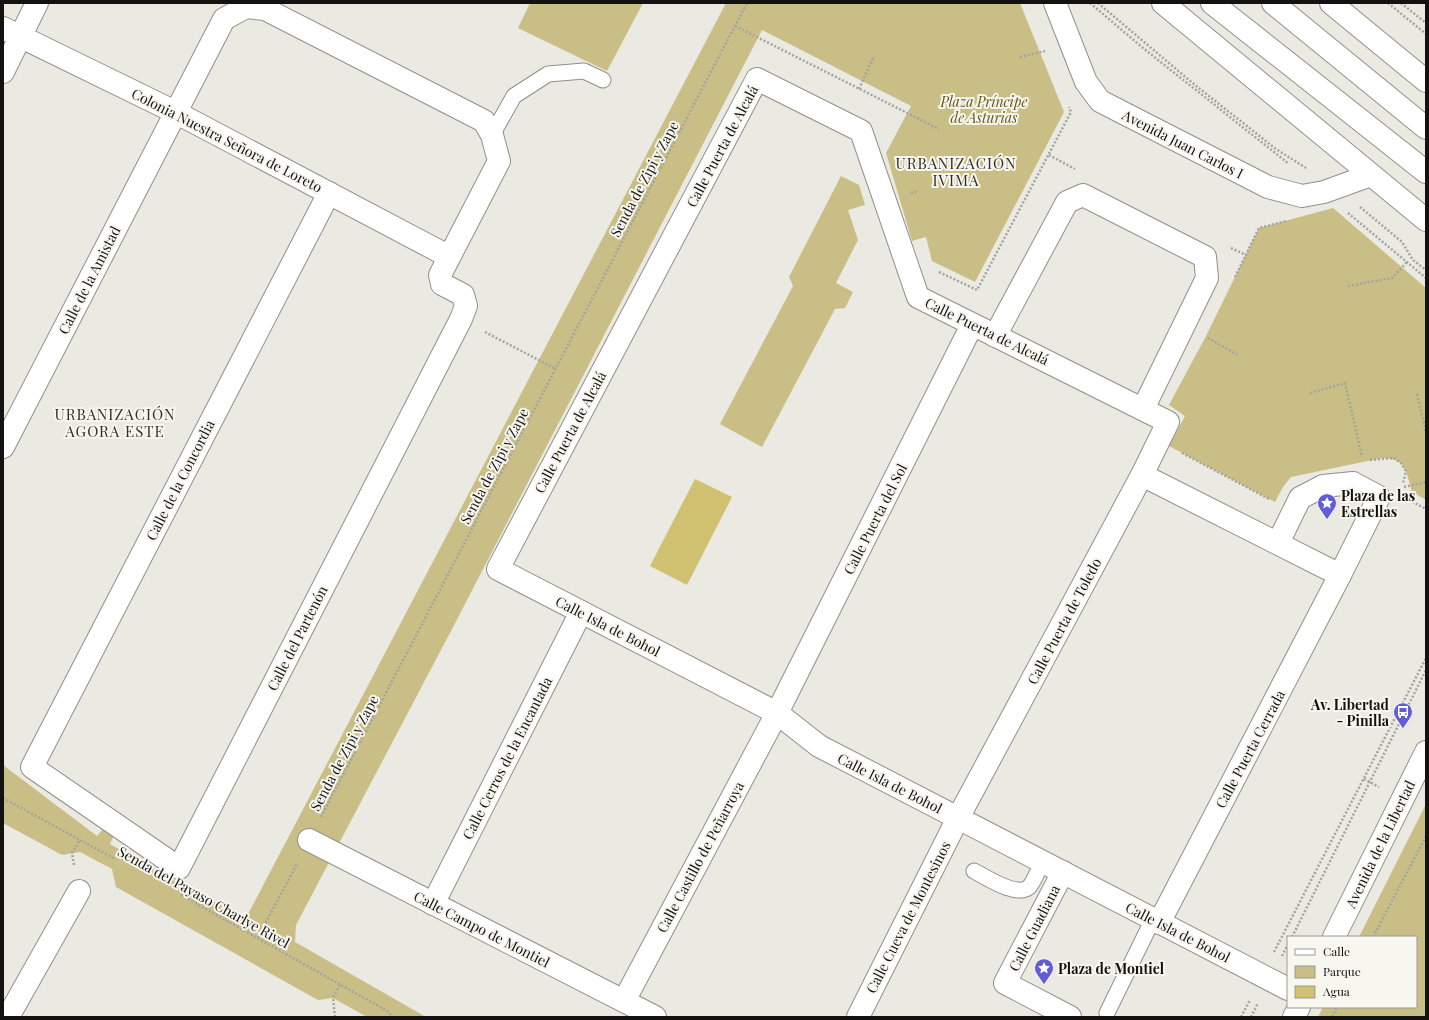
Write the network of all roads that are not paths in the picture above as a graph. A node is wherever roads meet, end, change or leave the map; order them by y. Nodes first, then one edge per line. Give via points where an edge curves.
1 (37, 3) edge
2 (1055, 3) edge
3 (1163, 3) edge
4 (1212, 3) edge
5 (1273, 3) edge
6 (1331, 3) edge
7 (247, 5) edge
8 (12, 33) edge
9 (3, 72) edge
10 (603, 80) dead end
11 (1426, 81) edge
12 (175, 112) junction
13 (1426, 128) edge
14 (492, 135) junction
15 (1426, 172) edge
16 (1371, 174) junction
17 (329, 193) junction
18 (1426, 220) edge
19 (448, 256) junction
20 (972, 325) junction
21 (995, 336) junction
22 (1143, 409) junction
23 (1168, 422) joint
24 (3, 447) edge
25 (1142, 475) junction
26 (1278, 543) junction
27 (498, 569) joint
28 (1340, 575) junction
29 (581, 612) junction
30 (777, 713) junction
31 (1426, 752) edge
32 (32, 767) joint
33 (958, 818) junction
34 (309, 840) road end
35 (1042, 862) junction
36 (974, 871) dead end
37 (1063, 872) junction
38 (79, 891) dead end
39 (434, 904) junction
40 (1156, 921) junction
41 (1334, 936) edge
42 (1287, 988) edge
43 (624, 1001) junction
44 (1298, 1008) edge
45 (1107, 1013) dead end
46 (8, 1017) edge
47 (656, 1017) edge
48 (858, 1017) edge
49 (1070, 1017) edge
50 (1294, 1017) edge

1 - 8 street
2 - 16 street, Avenida Juan Carlos I via 1086,82 1100,101 1268,187 1302,196
3 - 16 street
4 - 15 street
5 - 13 street
6 - 11 street
7 - 12 street, Calle de la Amistad via 224,19
7 - 14 street via 265,9 484,121
8 - 9 street
8 - 12 street, Colonia Nuestra Señora de Loreto
10 - 14 lane via 584,71 548,74 514,96
12 - 17 street, Colonia Nuestra Señora de Loreto
12 - 24 street, Calle de la Amistad
14 - 19 street, Calle del Partenón via 498,161
16 - 18 street
17 - 19 street, Colonia Nuestra Señora de Loreto
17 - 32 street, Calle de la Concordia
19 - 32 street, Calle del Partenón via 440,275 442,284 463,295 466,306 461,319 179,868
20 - 21 street, Calle Puerta de Alcalá
20 - 27 street, Calle Puerta de Alcalá via 918,298 861,130 756,79
20 - 30 street, Calle Puerta del Sol
21 - 22 street, Calle Puerta de Alcalá
21 - 22 street via 1067,202 1084,195 1205,257 1208,278
22 - 23 street, Calle Puerta de Alcalá
23 - 25 street, Calle Puerta de Toledo
25 - 26 street
25 - 33 street, Calle Puerta de Toledo
26 - 28 street
26 - 28 street, Calle Puerta Cerrada via 1300,498 1323,486 1353,483 1373,493 1380,497
27 - 29 street, Calle Isla de Bohol
28 - 40 street, Calle Puerta Cerrada
29 - 30 street, Calle Isla de Bohol
29 - 39 street, Calle Cerros de la Encantada
30 - 33 street, Calle Isla de Bohol via 818,746
30 - 43 street, Calle Castillo de Peñarroya
31 - 41 street, Avenida de la Libertad
33 - 35 street, Calle Isla de Bohol
33 - 48 street, Calle Cueva de Montesinos
34 - 39 street, Calle Campo de Montiel
35 - 36 lane via 1028,887 1020,891 1012,890
35 - 37 street, Calle Isla de Bohol
37 - 40 street, Calle Isla de Bohol
37 - 49 street, Calle Guadiana via 1005,983
38 - 46 street
39 - 43 street, Calle Campo de Montiel
40 - 42 street, Calle Isla de Bohol
40 - 45 lane
43 - 47 street, Calle Campo de Montiel
44 - 50 street

